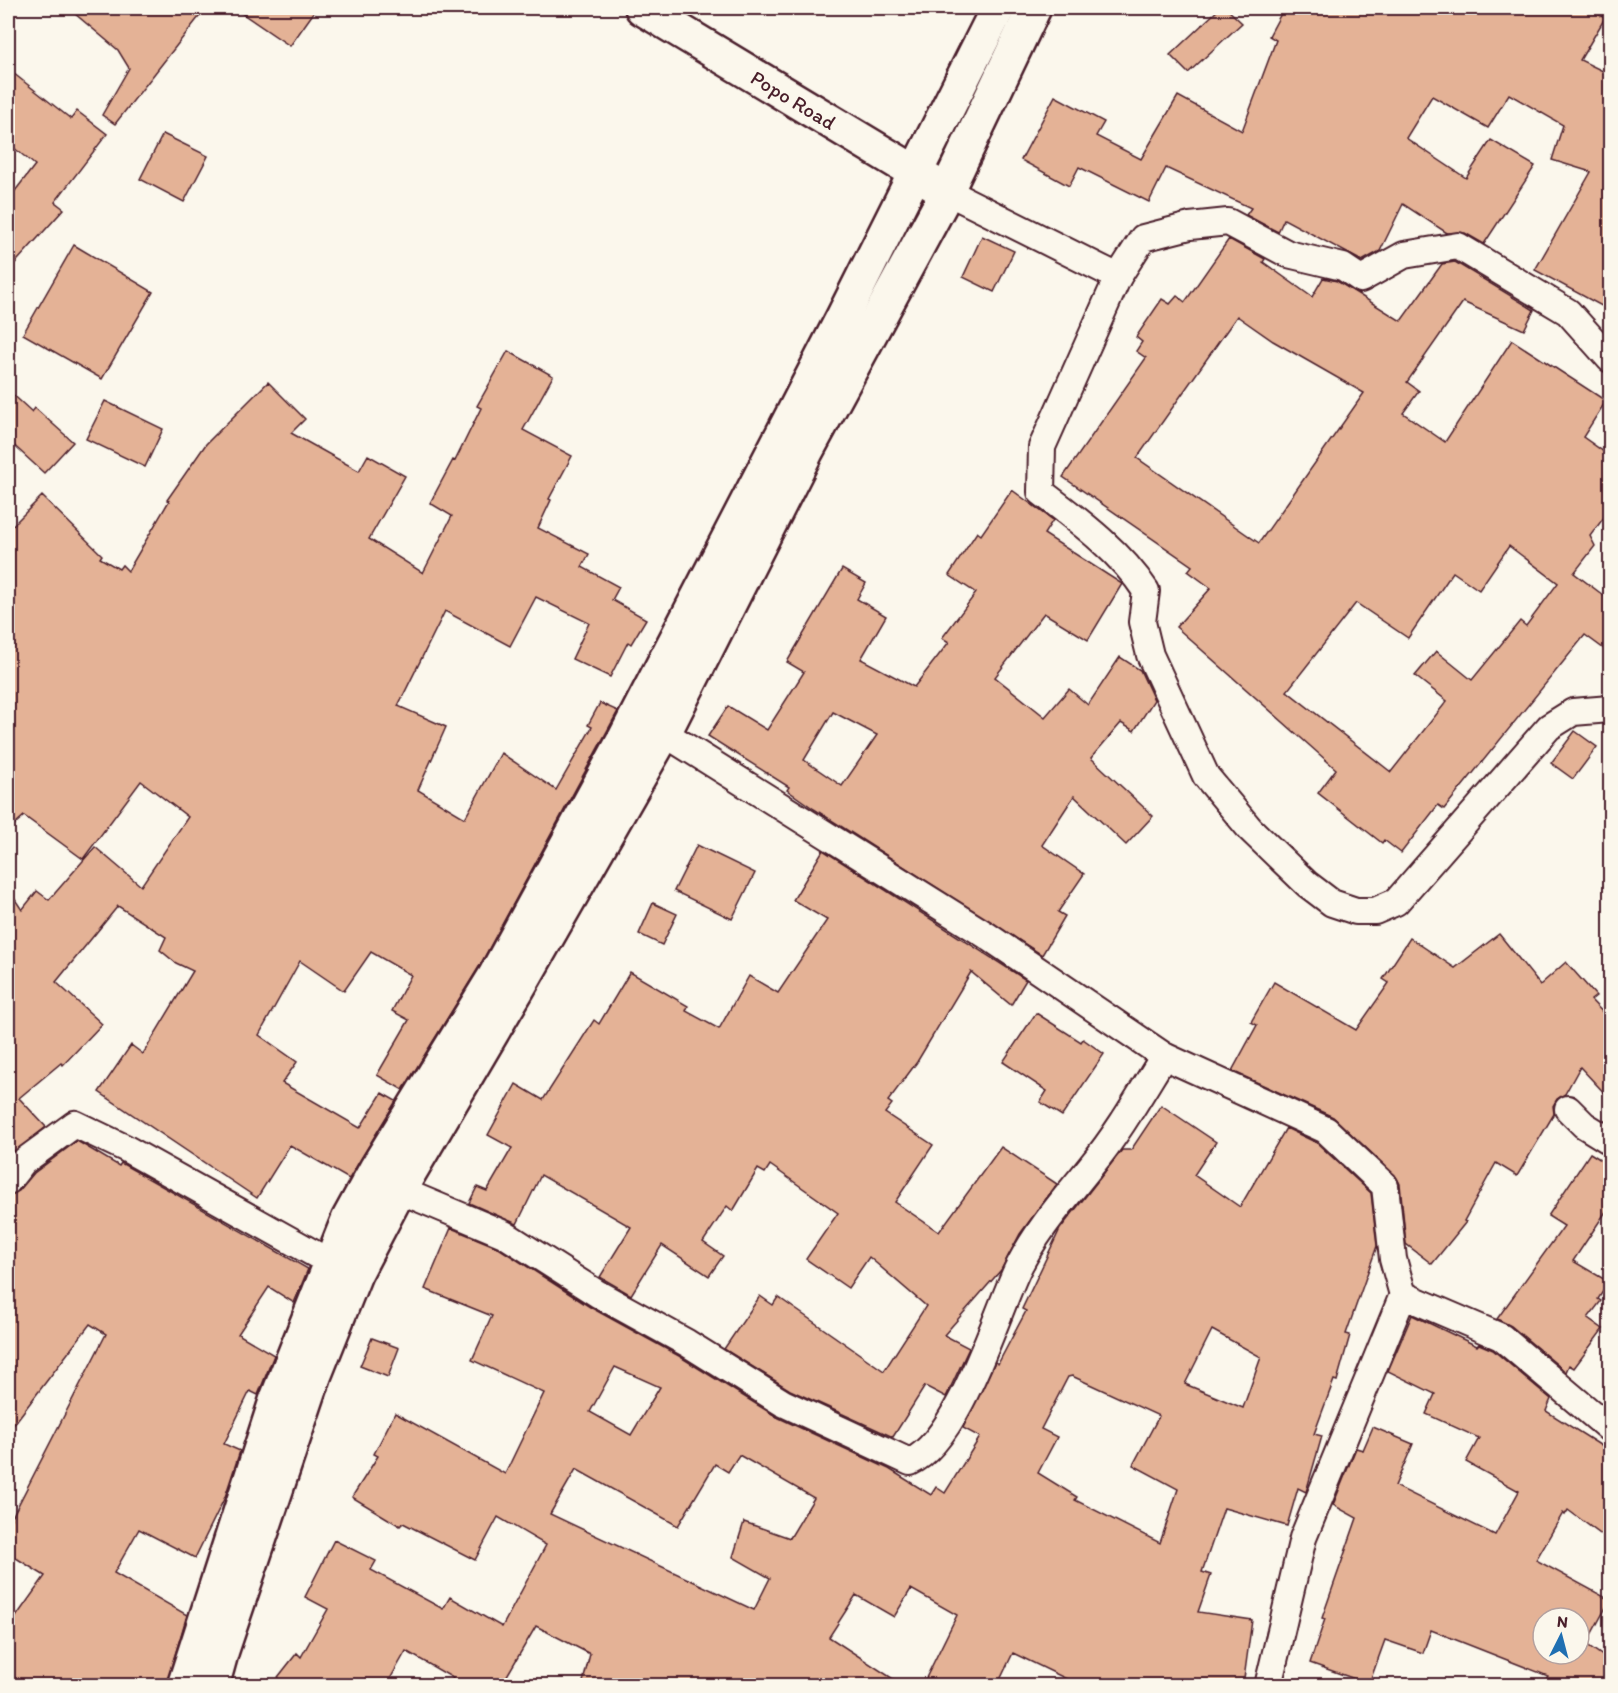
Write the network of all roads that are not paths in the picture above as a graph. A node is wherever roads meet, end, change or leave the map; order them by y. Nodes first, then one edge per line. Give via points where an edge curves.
1 (642, 8) edge
2 (998, 8) edge
3 (1034, 8) edge
4 (916, 174) junction
5 (946, 191) junction
6 (1118, 277) junction
7 (1611, 359) edge
8 (1611, 709) edge
9 (664, 733) junction
10 (1164, 1056) junction
11 (1568, 1109) dead end
12 (1611, 1141) edge
13 (8, 1181) edge
14 (399, 1190) junction
15 (331, 1263) junction
16 (1403, 1294) junction
17 (1611, 1429) edge
18 (184, 1686) edge
19 (212, 1686) edge
20 (1268, 1686) edge

1 - 4 main road, Popo Road
2 - 4 main road
3 - 5 main road
4 - 5 main road, Popo Road
4 - 15 main road via 624,740 495,976 376,1169 348,1220
5 - 6 street
5 - 9 main road via 806,452
6 - 7 street via 1143,238 1190,226 1228,222 1288,254 1342,267 1361,279 1404,255 1458,246 1568,312
6 - 8 street via 1042,447 1041,492 1132,570 1146,591 1142,622 1150,655 1206,776 1250,829 1307,884 1332,903 1356,911 1376,911 1396,902 1549,727 1573,712
9 - 10 street via 986,934
9 - 14 main road
10 - 14 street via 1118,1131 1046,1220 1017,1269 988,1343 952,1416 921,1456 910,1462 783,1403 504,1234
10 - 16 street via 1326,1130 1385,1186 1393,1259
11 - 12 street via 1584,1125
13 - 15 street via 23,1162 75,1124
14 - 19 main road via 355,1274 315,1374
15 - 18 main road via 276,1401
16 - 17 street via 1501,1337
16 - 20 street via 1303,1538

